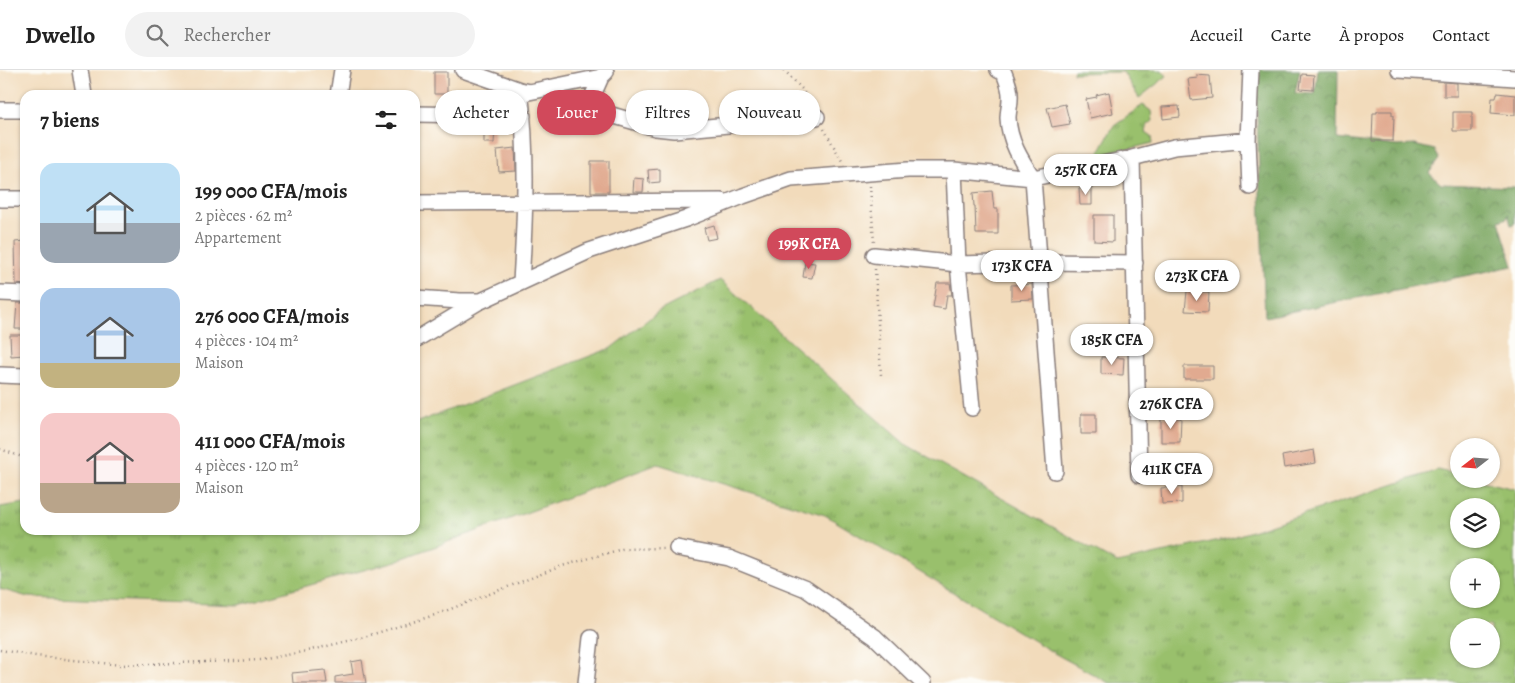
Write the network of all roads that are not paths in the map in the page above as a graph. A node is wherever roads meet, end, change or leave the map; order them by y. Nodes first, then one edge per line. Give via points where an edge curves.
1 (80, 70) edge
2 (342, 70) edge
3 (463, 70) edge
4 (1251, 70) edge
5 (1399, 70) edge
6 (1003, 71) edge
7 (605, 74) edge
8 (1515, 78) edge
9 (83, 90) edge
10 (339, 90) edge
11 (520, 90) edge
12 (527, 92) edge
13 (0, 110) edge
14 (20, 110) edge
15 (420, 114) edge
16 (435, 114) edge
17 (719, 126) edge
18 (524, 135) edge
19 (1248, 140) junction
20 (1132, 158) junction
21 (954, 170) junction
22 (1033, 178) junction
23 (1250, 187) dead end
24 (0, 199) edge
25 (20, 199) edge
26 (731, 201) junction
27 (420, 203) edge
28 (526, 203) junction
29 (874, 256) road end
30 (1040, 262) junction
31 (1135, 263) junction
32 (958, 264) junction
33 (521, 282) junction
34 (0, 293) edge
35 (20, 294) edge
36 (420, 298) edge
37 (481, 300) junction
38 (420, 337) edge
39 (0, 375) edge
40 (20, 376) edge
41 (972, 408) dead end
42 (1056, 471) dead end
43 (1140, 475) dead end
44 (677, 548) road end
45 (590, 638) dead end
46 (586, 683) edge
47 (923, 683) edge

1 - 9 street
2 - 10 street
3 - 11 street
4 - 19 street
5 - 8 street
6 - 22 street via 1010,88 1010,135 1018,156
7 - 12 street
7 - 17 street via 589,104 590,109 656,128 674,130
13 - 14 street
15 - 16 street
18 - 28 street
19 - 20 street via 1174,147
19 - 23 street
20 - 22 street
20 - 31 street
21 - 22 street
21 - 26 street via 908,170 791,179
21 - 32 street
22 - 30 street
24 - 25 street
26 - 28 street
26 - 33 street via 589,250
27 - 28 street
28 - 33 street
29 - 32 street
30 - 31 street
30 - 32 street
30 - 42 street
31 - 43 street
32 - 41 street
33 - 37 street
34 - 35 street
36 - 37 street
37 - 38 street
39 - 40 street
44 - 47 street via 729,558 806,589 875,637
45 - 46 street

